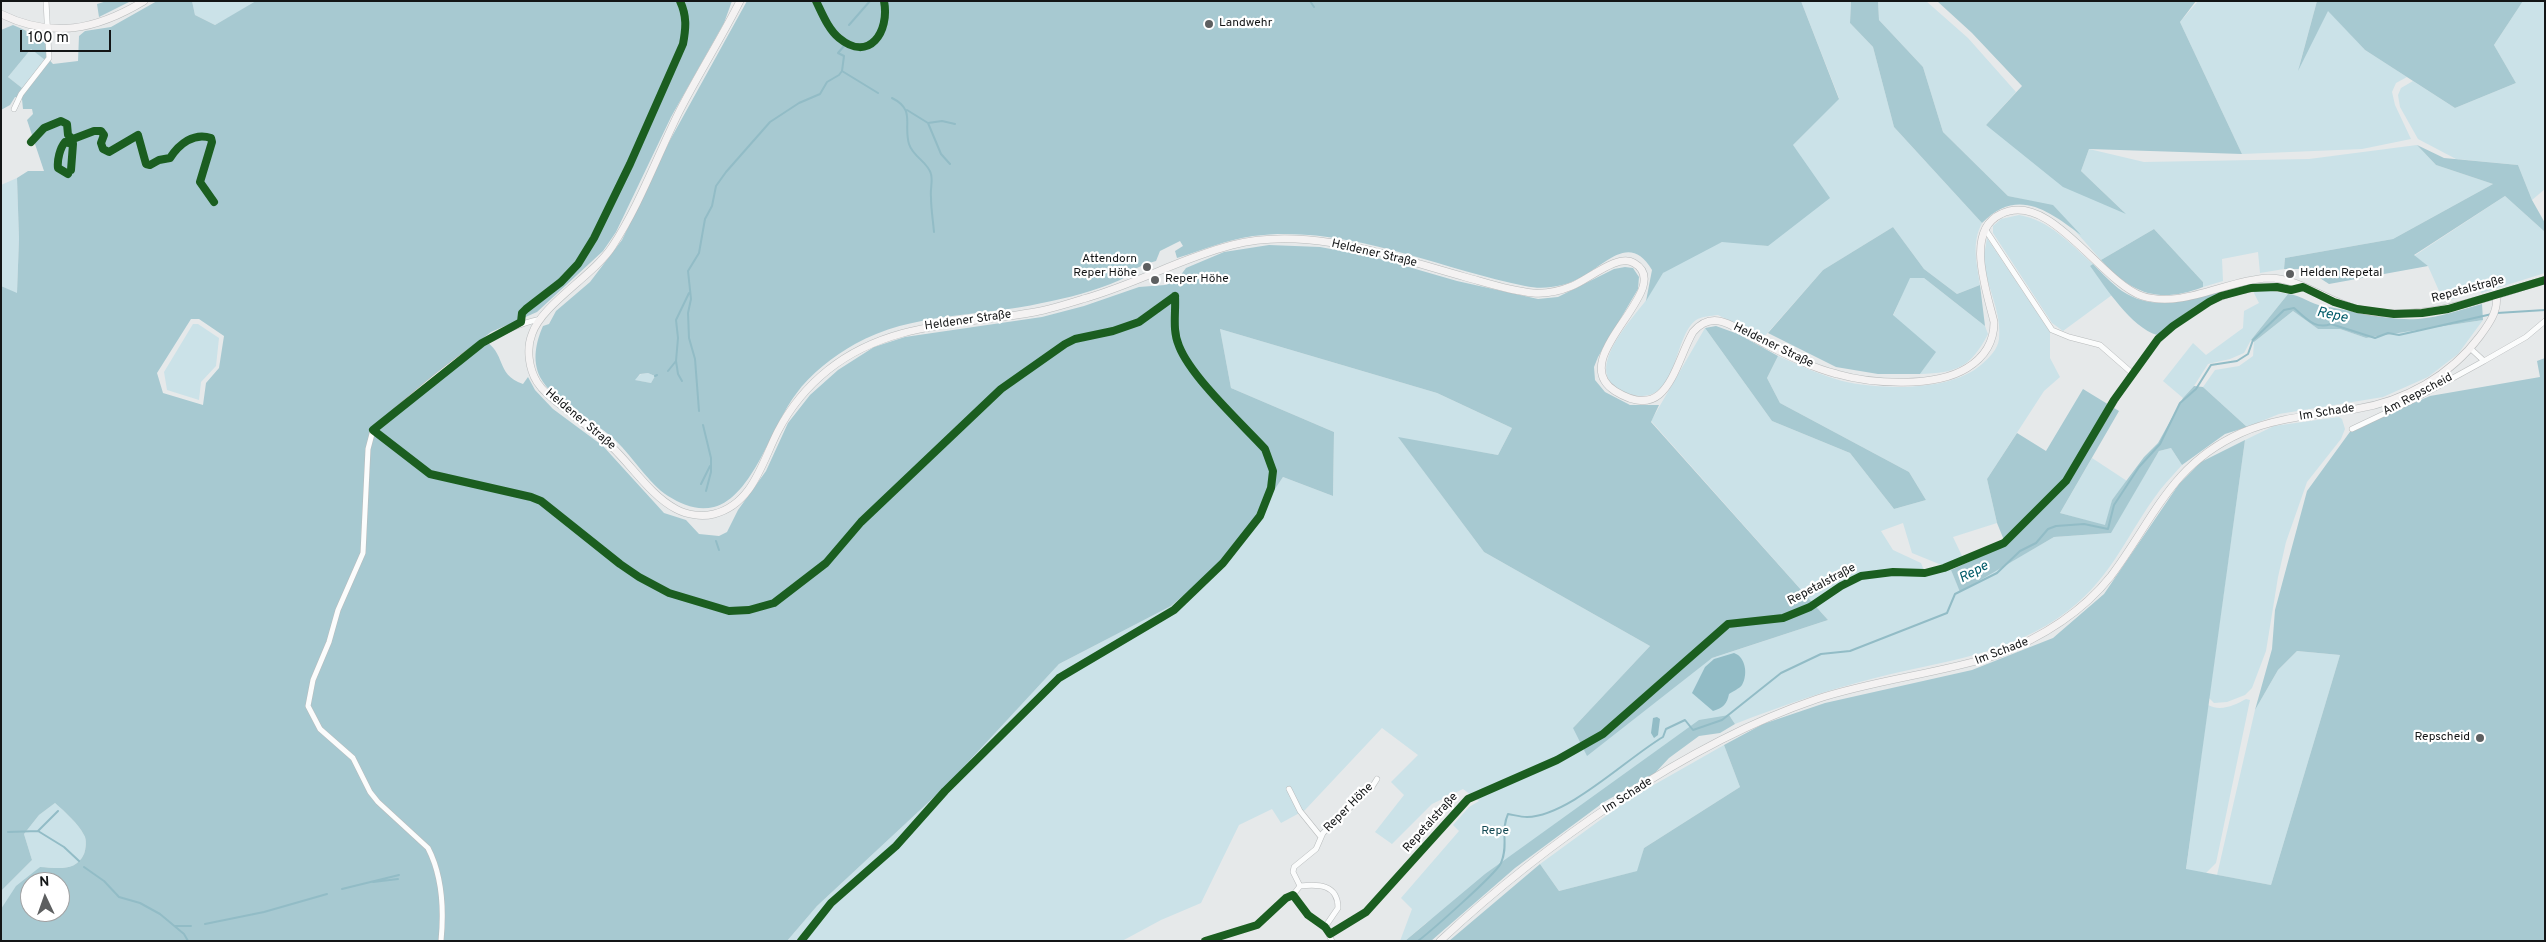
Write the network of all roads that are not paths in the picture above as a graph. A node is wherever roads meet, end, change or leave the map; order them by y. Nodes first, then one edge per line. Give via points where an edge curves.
1 (46, 1) edge
2 (144, 1) edge
3 (740, 1) edge
4 (816, 1) edge
5 (884, 1) edge
6 (1, 14) edge
7 (49, 30) junction
8 (14, 109) dead end
9 (1985, 229) junction
10 (2545, 280) edge
11 (2303, 287) junction
12 (2496, 298) junction
13 (542, 318) junction
14 (2545, 322) edge
15 (2470, 348) junction
16 (2484, 361) junction
17 (2132, 373) junction
18 (2352, 429) dead end
19 (1377, 779) dead end
20 (1289, 788) dead end
21 (1321, 837) junction
22 (1300, 886) junction
23 (1293, 895) junction
24 (1325, 927) junction
25 (1330, 934) junction
26 (441, 941) edge
27 (1205, 941) edge
28 (1332, 941) edge
29 (1440, 941) edge

1 - 7 street
2 - 7 main road via 108,19 85,26
3 - 13 main road, Heldener Straße via 678,114 614,245 590,275
4 - 5 street via 835,34 844,42 859,46 872,43 882,34 886,20
6 - 7 main road via 18,23
7 - 8 street via 46,65 21,94
9 - 11 main road via 2008,211 2033,213 2068,235 2122,286 2151,298 2174,299 2245,280 2280,279
9 - 13 main road, Heldener Straße via 1980,252 1994,333 1984,354 1953,375 1932,380 1890,381 1838,374 1783,352 1726,323 1712,321 1693,332 1664,391 1653,399 1642,400 1627,397 1613,389 1603,380 1600,370 1606,352 1642,290 1643,273 1630,261 1615,263 1576,285 1536,293 1486,283 1343,244 1293,240 1238,243 1089,298 1037,311 902,332 864,347 831,367 806,392 780,427 756,480 743,498 722,511 697,516 676,509 664,500 608,443 536,381 529,345 532,332
9 - 17 street via 2052,330 2100,345
10 - 12 main road, Repetalstraße
11 - 12 main road, Repetalstraße via 2342,304 2394,314 2448,309
11 - 17 street, Repetalstraße via 2291,290 2264,287 2221,296 2173,326 2158,339
12 - 15 main road, Im Schade via 2491,319
13 - 26 street via 522,322 482,343 373,430 368,449 363,552 338,610 308,699 312,718 353,758 378,802 428,848 441,893
14 - 16 street, Am Repscheid
15 - 16 street
15 - 29 main road, Im Schade via 2434,379 2400,397 2358,408 2269,423 2233,437 2200,457 2181,474 2110,576 2087,602 2049,631 1994,656 1818,699 1741,730 1664,773 1574,832 1523,870
16 - 18 street, Am Repscheid
17 - 25 street, Repetalstraße via 2066,481 2004,543 1925,573 1861,576 1810,607 1783,618 1728,624 1603,734 1557,760 1468,799 1366,912
19 - 21 street, Reper Höhe
20 - 21 street, Reper Höhe via 1300,811
21 - 22 street, Reper Höhe via 1316,849 1293,869
22 - 23 street
22 - 24 street via 1325,885 1336,896 1338,908
23 - 24 street via 1308,915
23 - 27 street via 1257,925
24 - 25 street
25 - 28 street

